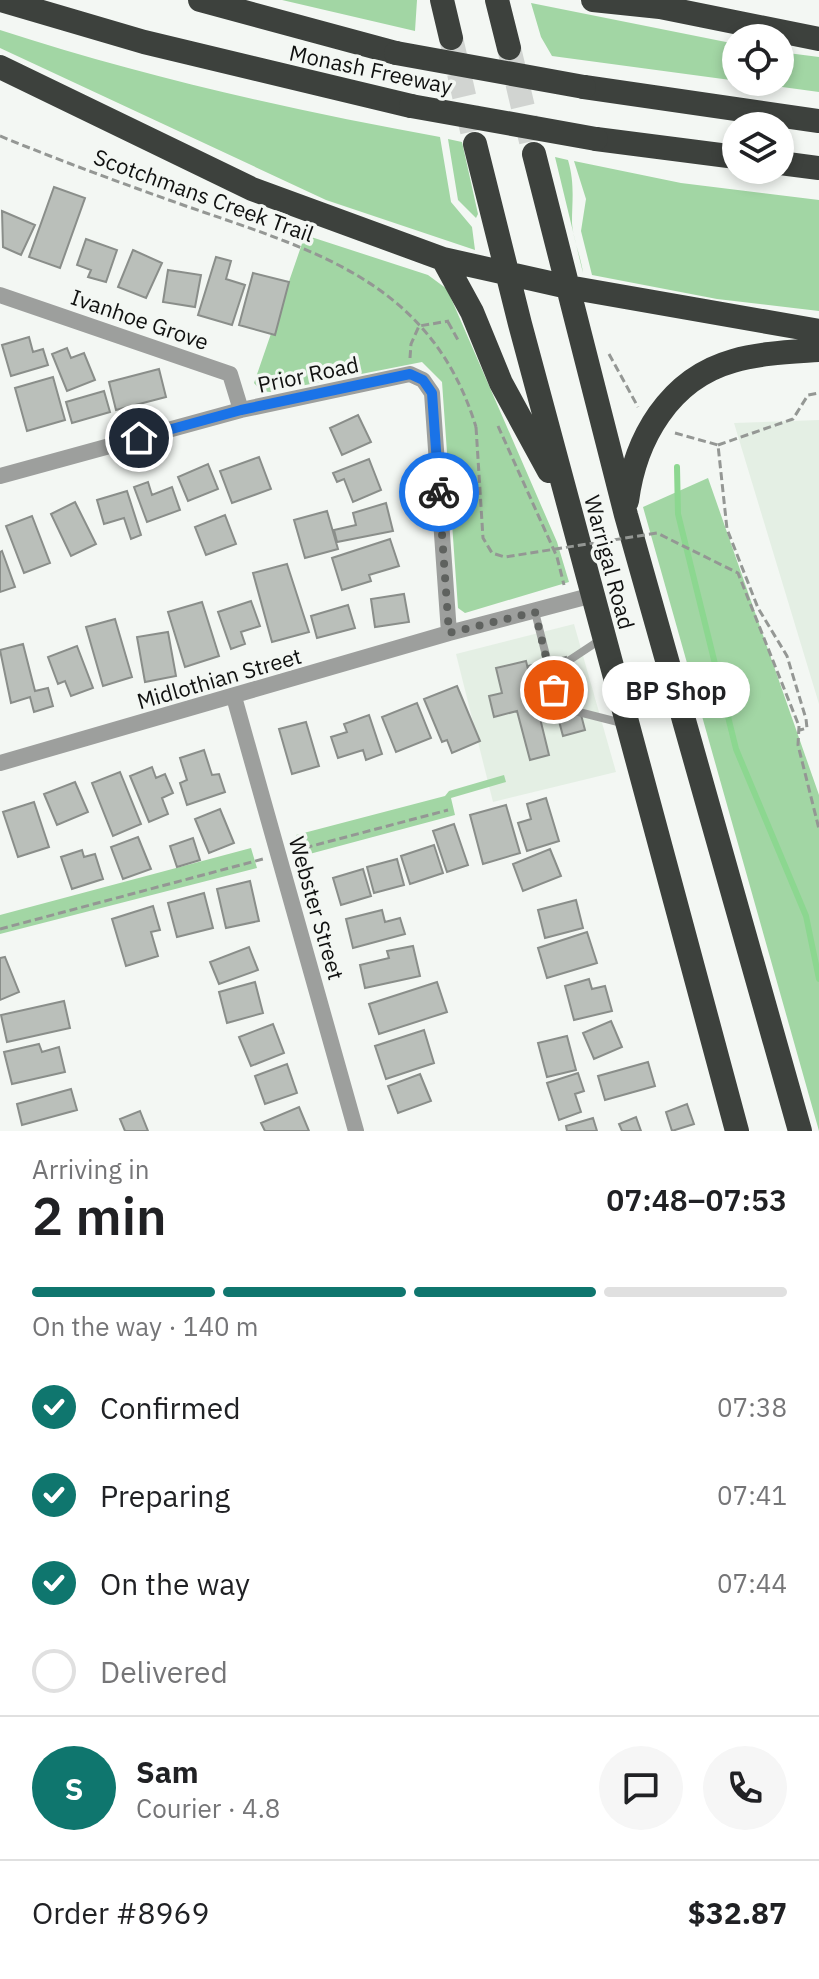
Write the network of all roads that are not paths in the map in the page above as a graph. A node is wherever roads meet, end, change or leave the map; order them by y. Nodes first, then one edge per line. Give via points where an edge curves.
1 (1, 0) edge
2 (200, 0) edge
3 (442, 0) edge
4 (497, 0) edge
5 (593, 0) edge
6 (655, 4) edge
7 (451, 38) tunnel mouth
8 (819, 39) edge
9 (509, 48) tunnel mouth
10 (0, 67) edge
11 (819, 121) edge
12 (475, 144) tunnel mouth
13 (534, 154) tunnel mouth
14 (722, 155) edge
15 (794, 165) edge
16 (819, 168) edge
17 (443, 259) junction
18 (507, 275) junction
19 (568, 287) junction
20 (0, 295) edge
21 (819, 331) edge
22 (819, 350) edge
23 (241, 410) junction
24 (0, 476) edge
25 (568, 505) junction
26 (626, 515) junction
27 (593, 595) junction
28 (535, 612) junction
29 (449, 633) junction
30 (604, 637) junction
31 (550, 673) junction
32 (234, 697) junction
33 (628, 725) junction
34 (0, 763) edge
35 (356, 1131) edge
36 (737, 1131) edge
37 (800, 1131) edge

1 - 14 highway, Monash Freeway, bridge via 144,42 411,106
2 - 11 highway, Monash Freeway, bridge via 396,53
3 - 7 highway
4 - 9 highway
5 - 6 highway
6 - 8 highway
10 - 17 highway via 252,189
12 - 18 highway, Warrigal Road
13 - 19 highway, Warrigal Road
15 - 16 highway
17 - 18 highway
17 - 25 highway via 501,383
18 - 19 highway
18 - 25 highway, Warrigal Road
19 - 21 highway
19 - 26 highway, Warrigal Road
20 - 23 street, Ivanhoe Grove via 230,374
22 - 26 highway via 731,361 672,399 637,452
23 - 24 street, Prior Road
23 - 29 street, Prior Road via 410,374 423,380 432,393
25 - 27 highway, Warrigal Road
26 - 37 highway, Warrigal Road
27 - 28 street, Midlothian Street
27 - 30 highway, Warrigal Road
28 - 29 street, Midlothian Street
28 - 31 lane
29 - 32 street, Midlothian Street
30 - 31 lane
30 - 33 highway, Warrigal Road
31 - 33 lane via 559,707
32 - 34 street, Midlothian Street
32 - 35 street, Webster Street
33 - 36 highway, Warrigal Road

